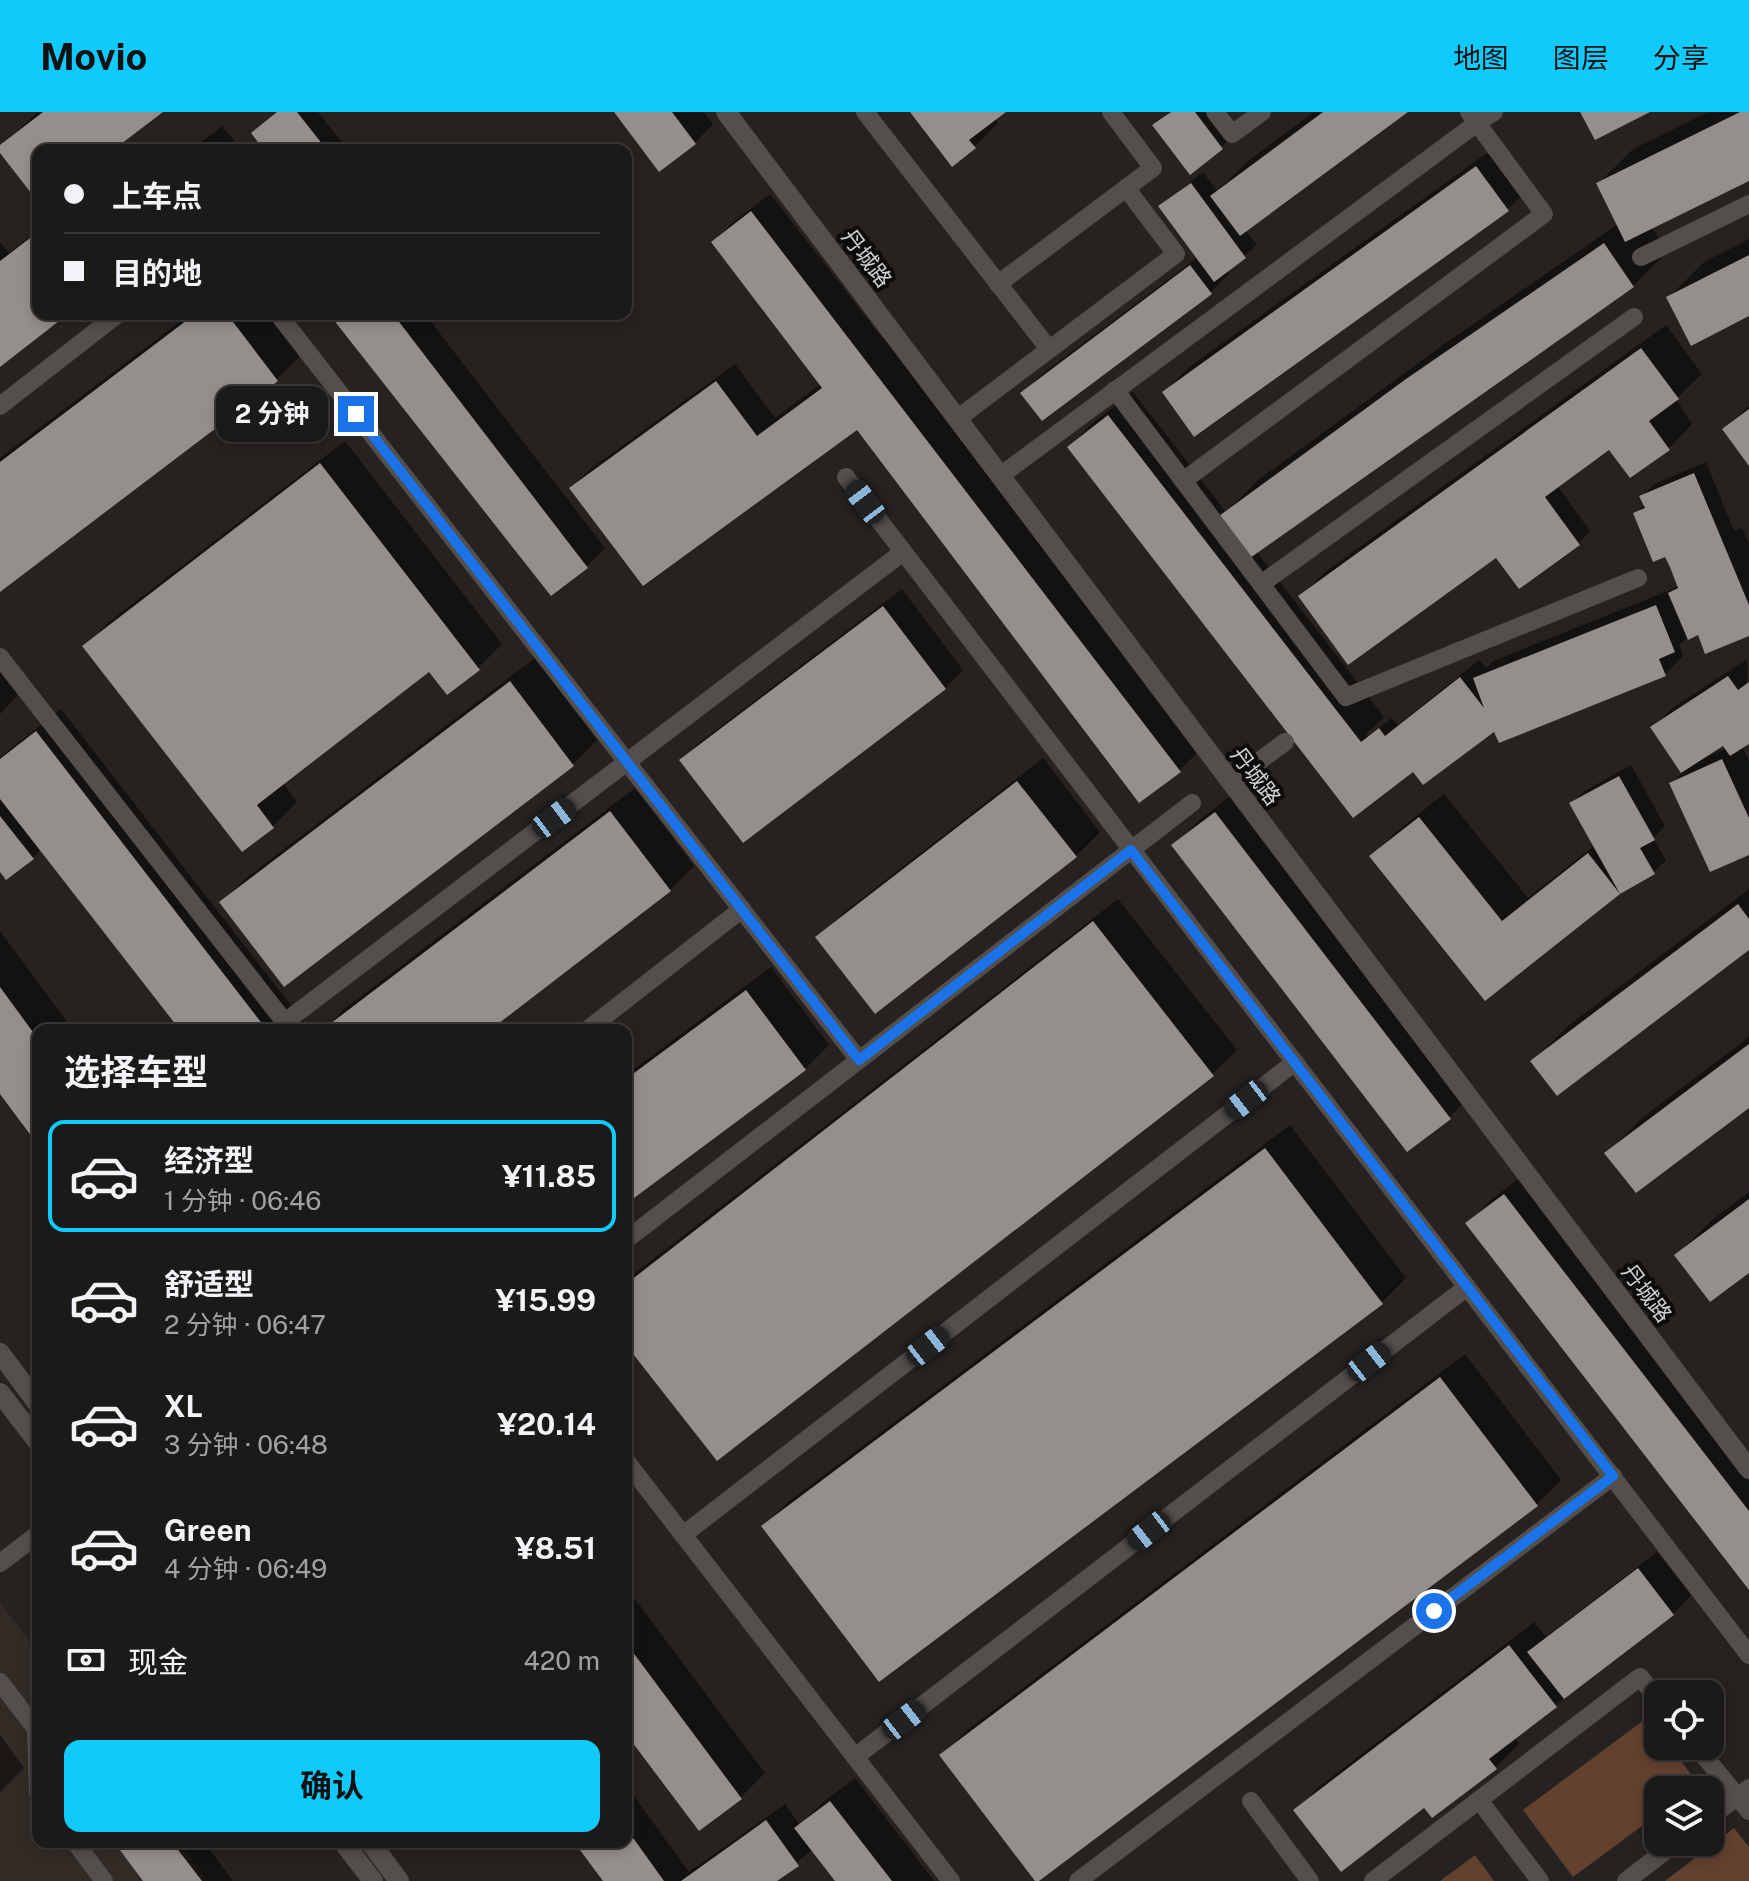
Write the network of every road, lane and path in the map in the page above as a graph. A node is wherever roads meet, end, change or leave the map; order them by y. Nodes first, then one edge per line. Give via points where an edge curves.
1 (726, 112) edge
2 (865, 112) edge
3 (1111, 112) edge
4 (1215, 112) edge
5 (1262, 112) edge
6 (1494, 112) edge
7 (1473, 118) edge
8 (1126, 188) junction
9 (1749, 204) edge
10 (1641, 257) dead end
11 (998, 284) junction
12 (1634, 317) dead end
13 (110, 320) edge
14 (283, 320) edge
15 (1049, 349) junction
16 (1115, 390) junction
17 (0, 406) edge
18 (957, 419) junction
19 (1000, 476) junction
20 (846, 477) dead end
21 (1183, 481) junction
22 (903, 552) junction
23 (1638, 578) dead end
24 (1261, 584) junction
25 (0, 657) edge
26 (1285, 742) dead end
27 (627, 762) junction
28 (1231, 782) junction
29 (1192, 803) dead end
30 (1131, 850) junction
31 (742, 909) junction
32 (286, 1024) edge
33 (291, 1024) edge
34 (595, 1024) edge
35 (859, 1060) junction
36 (1295, 1062) junction
37 (632, 1235) edge
38 (1467, 1287) junction
39 (0, 1353) edge
40 (0, 1393) edge
41 (32, 1396) edge
42 (32, 1434) edge
43 (632, 1469) edge
44 (1749, 1469) edge
45 (1613, 1476) junction
46 (683, 1535) junction
47 (32, 1539) edge
48 (0, 1563) edge
49 (1749, 1655) edge
50 (0, 1682) edge
51 (1644, 1682) edge
52 (32, 1722) edge
53 (855, 1757) junction
54 (1709, 1760) edge
55 (1745, 1798) edge
56 (1479, 1800) junction
57 (1251, 1801) dead end
58 (1724, 1809) edge
59 (79, 1848) edge
60 (348, 1848) edge
61 (374, 1848) edge
62 (1659, 1856) edge
63 (104, 1881) edge
64 (373, 1881) edge
65 (399, 1881) edge
66 (951, 1881) edge
67 (1078, 1881) edge
68 (1310, 1881) edge
69 (1373, 1881) edge
70 (1540, 1881) edge
71 (1626, 1881) edge

1 - 18 street, 丹城路
2 - 11 lane
3 - 8 lane via 1153,168
4 - 5 lane via 1232,134
6 - 7 lane
7 - 16 lane
7 - 21 lane via 1544,214
8 - 11 lane
8 - 15 lane via 1176,254
9 - 10 lane
11 - 15 lane
12 - 24 lane
13 - 17 lane
14 - 27 lane
15 - 18 lane
16 - 19 lane
16 - 21 lane
18 - 19 street, 丹城路
19 - 28 street, 丹城路
20 - 22 lane
21 - 24 lane
22 - 27 lane
22 - 30 lane
23 - 24 lane via 1342,700
25 - 32 lane
26 - 28 lane
27 - 31 lane
27 - 33 lane
28 - 44 street, 丹城路
29 - 30 lane
30 - 35 lane
30 - 36 lane
31 - 34 lane
31 - 35 lane
35 - 37 lane
36 - 38 lane
36 - 46 lane
38 - 45 lane
38 - 53 lane
39 - 41 street
40 - 42 street
43 - 46 lane
45 - 49 lane
45 - 67 lane
46 - 53 lane
47 - 48 lane
50 - 52 lane
51 - 56 lane via 1640,1677
53 - 66 lane
54 - 55 lane
55 - 58 lane
56 - 69 lane
56 - 70 lane
57 - 68 lane
59 - 63 lane
60 - 64 street
61 - 65 street
62 - 71 lane

